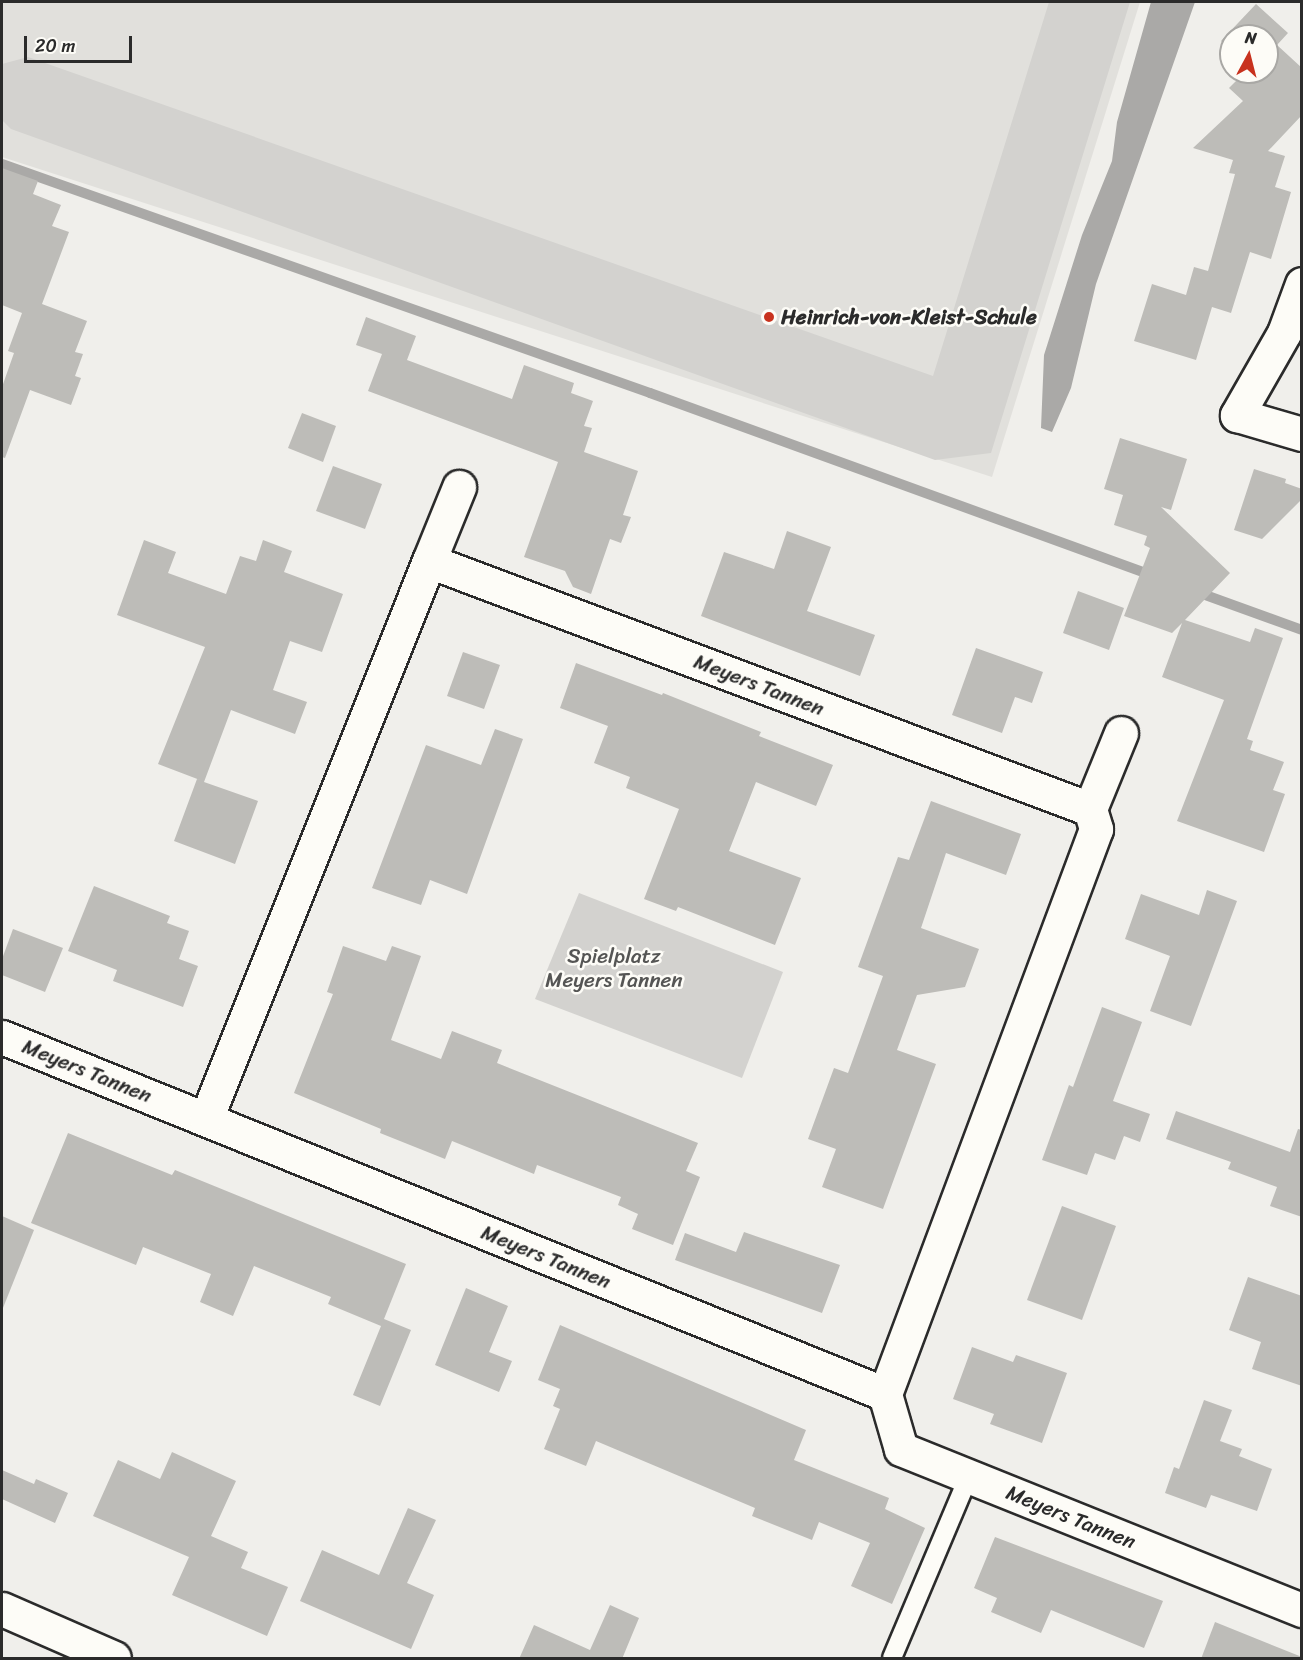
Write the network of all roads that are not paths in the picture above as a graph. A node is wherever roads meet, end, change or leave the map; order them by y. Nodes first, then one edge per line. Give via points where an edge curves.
1 (1302, 284) edge
2 (1302, 434) edge
3 (459, 487) dead end
4 (429, 561) junction
5 (1121, 733) dead end
6 (1090, 809) junction
7 (2, 1037) edge
8 (206, 1119) junction
9 (885, 1394) junction
10 (969, 1476) junction
11 (1299, 1600) edge
12 (2, 1609) edge
13 (114, 1659) edge
14 (892, 1659) edge

1 - 2 street via 1284,333 1237,415
3 - 4 street
4 - 6 street, Meyers Tannen
4 - 8 street
5 - 6 street
6 - 9 street via 1096,829
7 - 8 street, Meyers Tannen
8 - 9 street, Meyers Tannen
9 - 10 street, Meyers Tannen via 901,1449
10 - 11 street, Meyers Tannen
10 - 14 lane
12 - 13 street

